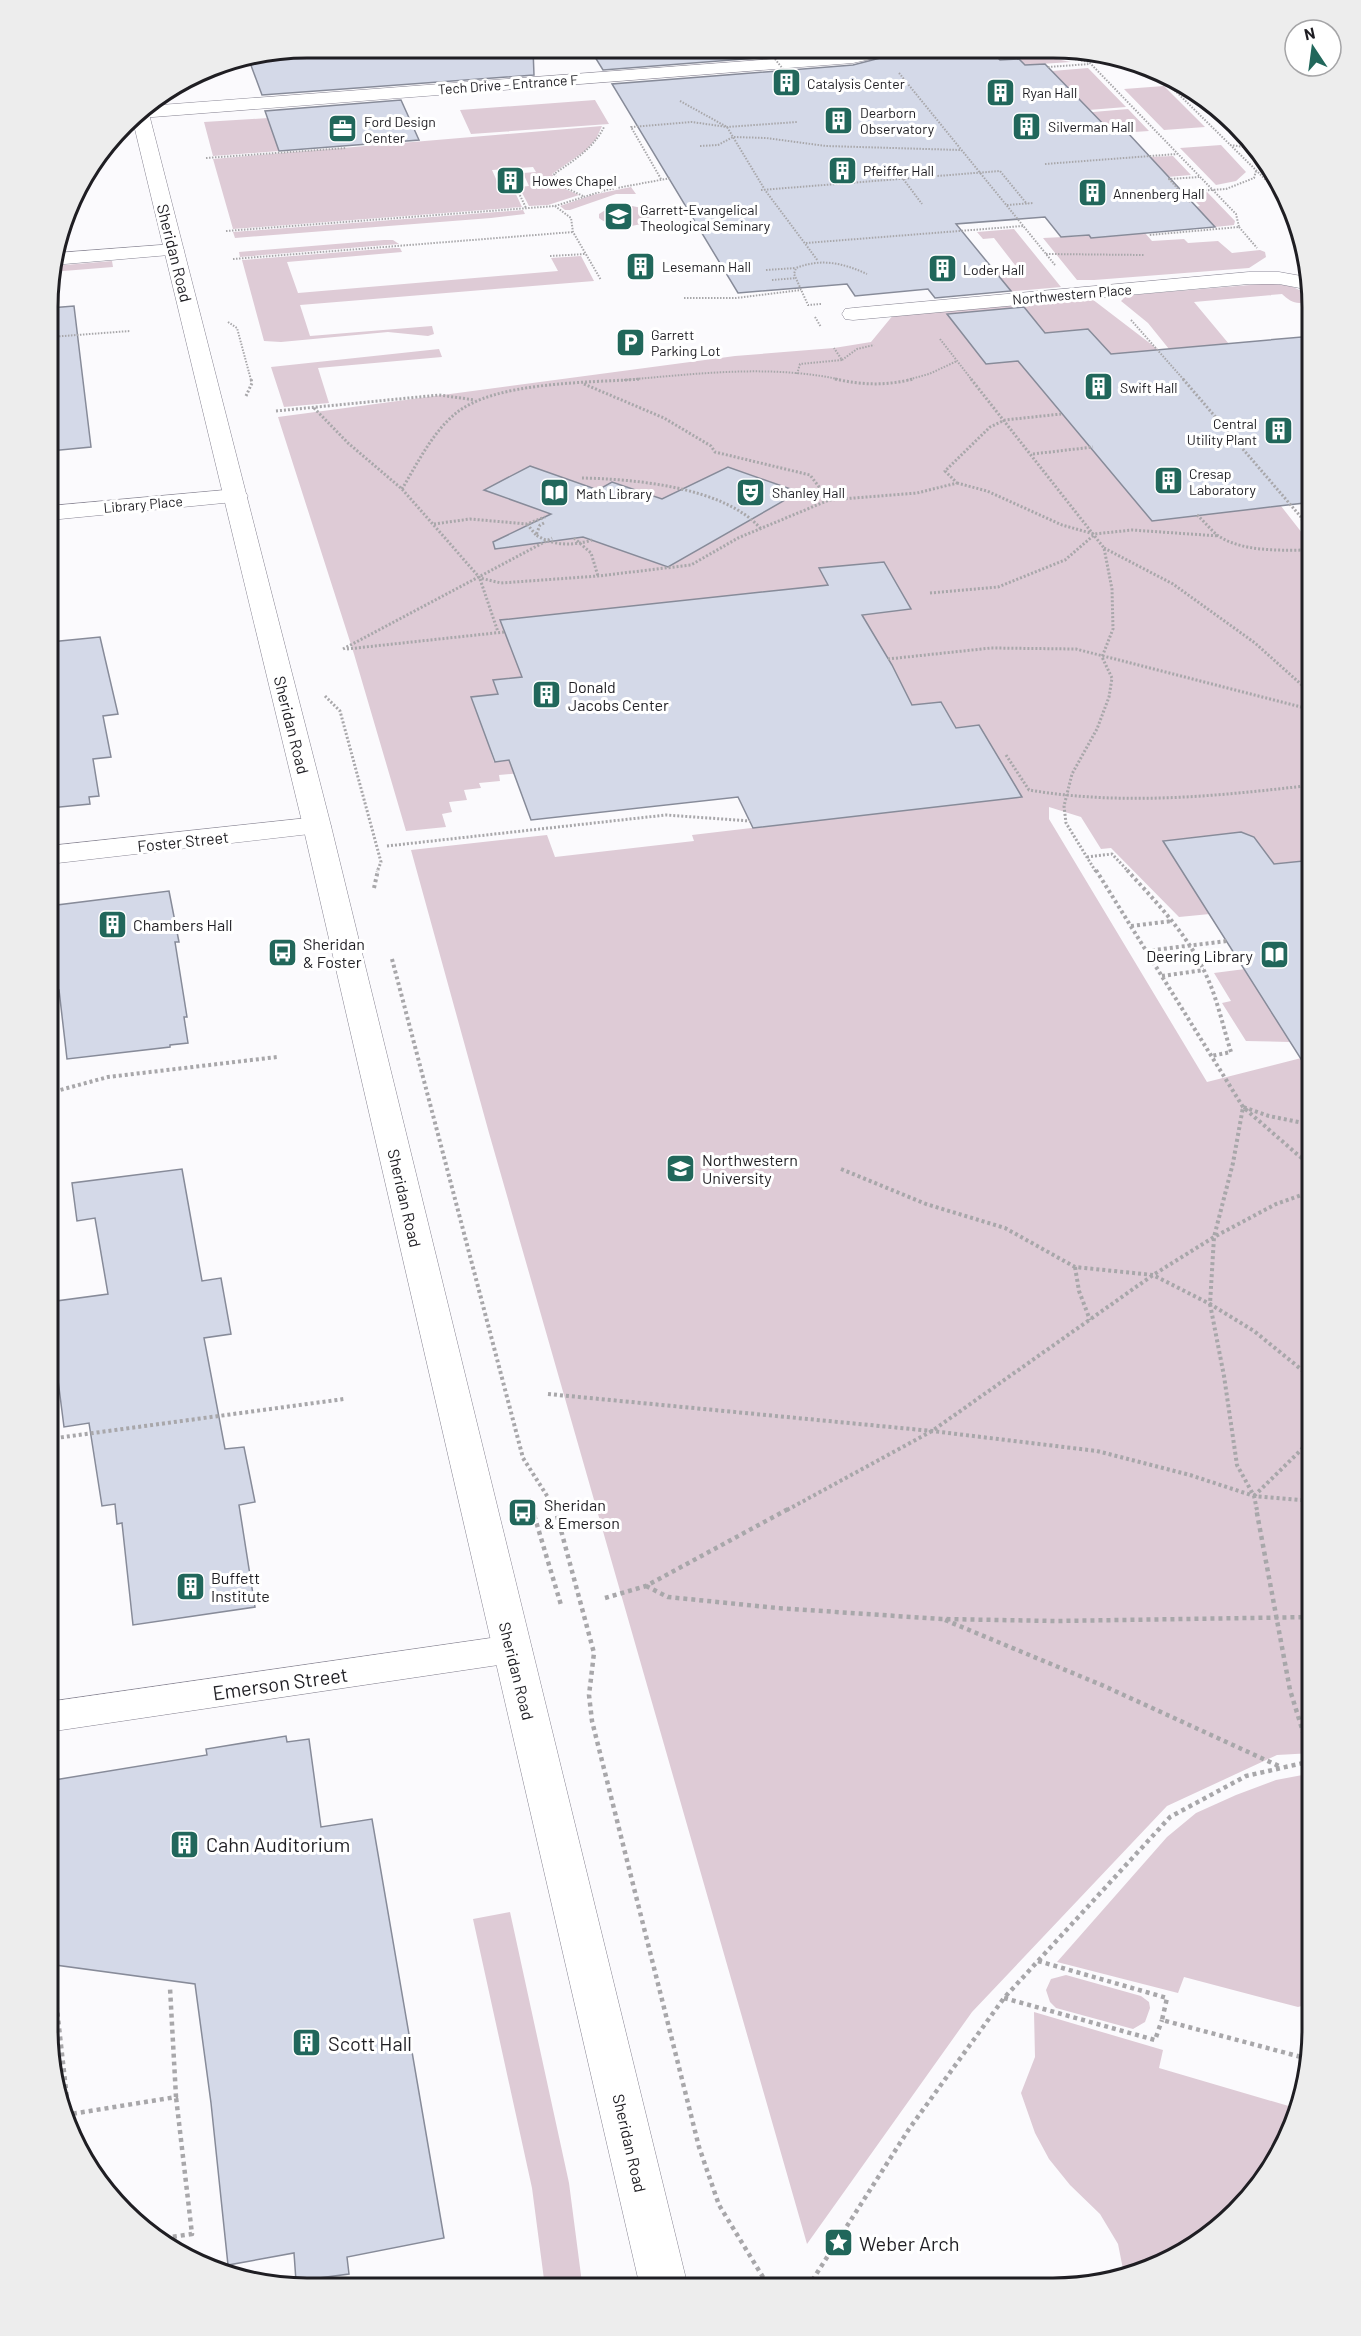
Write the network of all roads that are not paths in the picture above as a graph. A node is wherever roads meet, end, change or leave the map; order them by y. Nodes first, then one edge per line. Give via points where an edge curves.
1 (853, 58) edge
2 (156, 110) edge
3 (142, 121) edge
4 (174, 250) junction
5 (63, 258) edge
6 (1300, 277) edge
7 (853, 314) dead end
8 (236, 496) junction
9 (58, 512) edge
10 (317, 826) junction
11 (58, 854) edge
12 (512, 1649) junction
13 (58, 1716) edge
14 (662, 2278) edge

1 - 2 main road, Tech Drive - Entrance F
3 - 4 main road, Sheridan Road
4 - 5 main road
4 - 8 main road, Sheridan Road
6 - 7 main road, Northwestern Place via 1249,278
8 - 9 main road, Library Place
8 - 10 main road, Sheridan Road
10 - 11 main road, Foster Street
10 - 12 main road, Sheridan Road
12 - 13 main road, Emerson Street
12 - 14 main road, Sheridan Road

